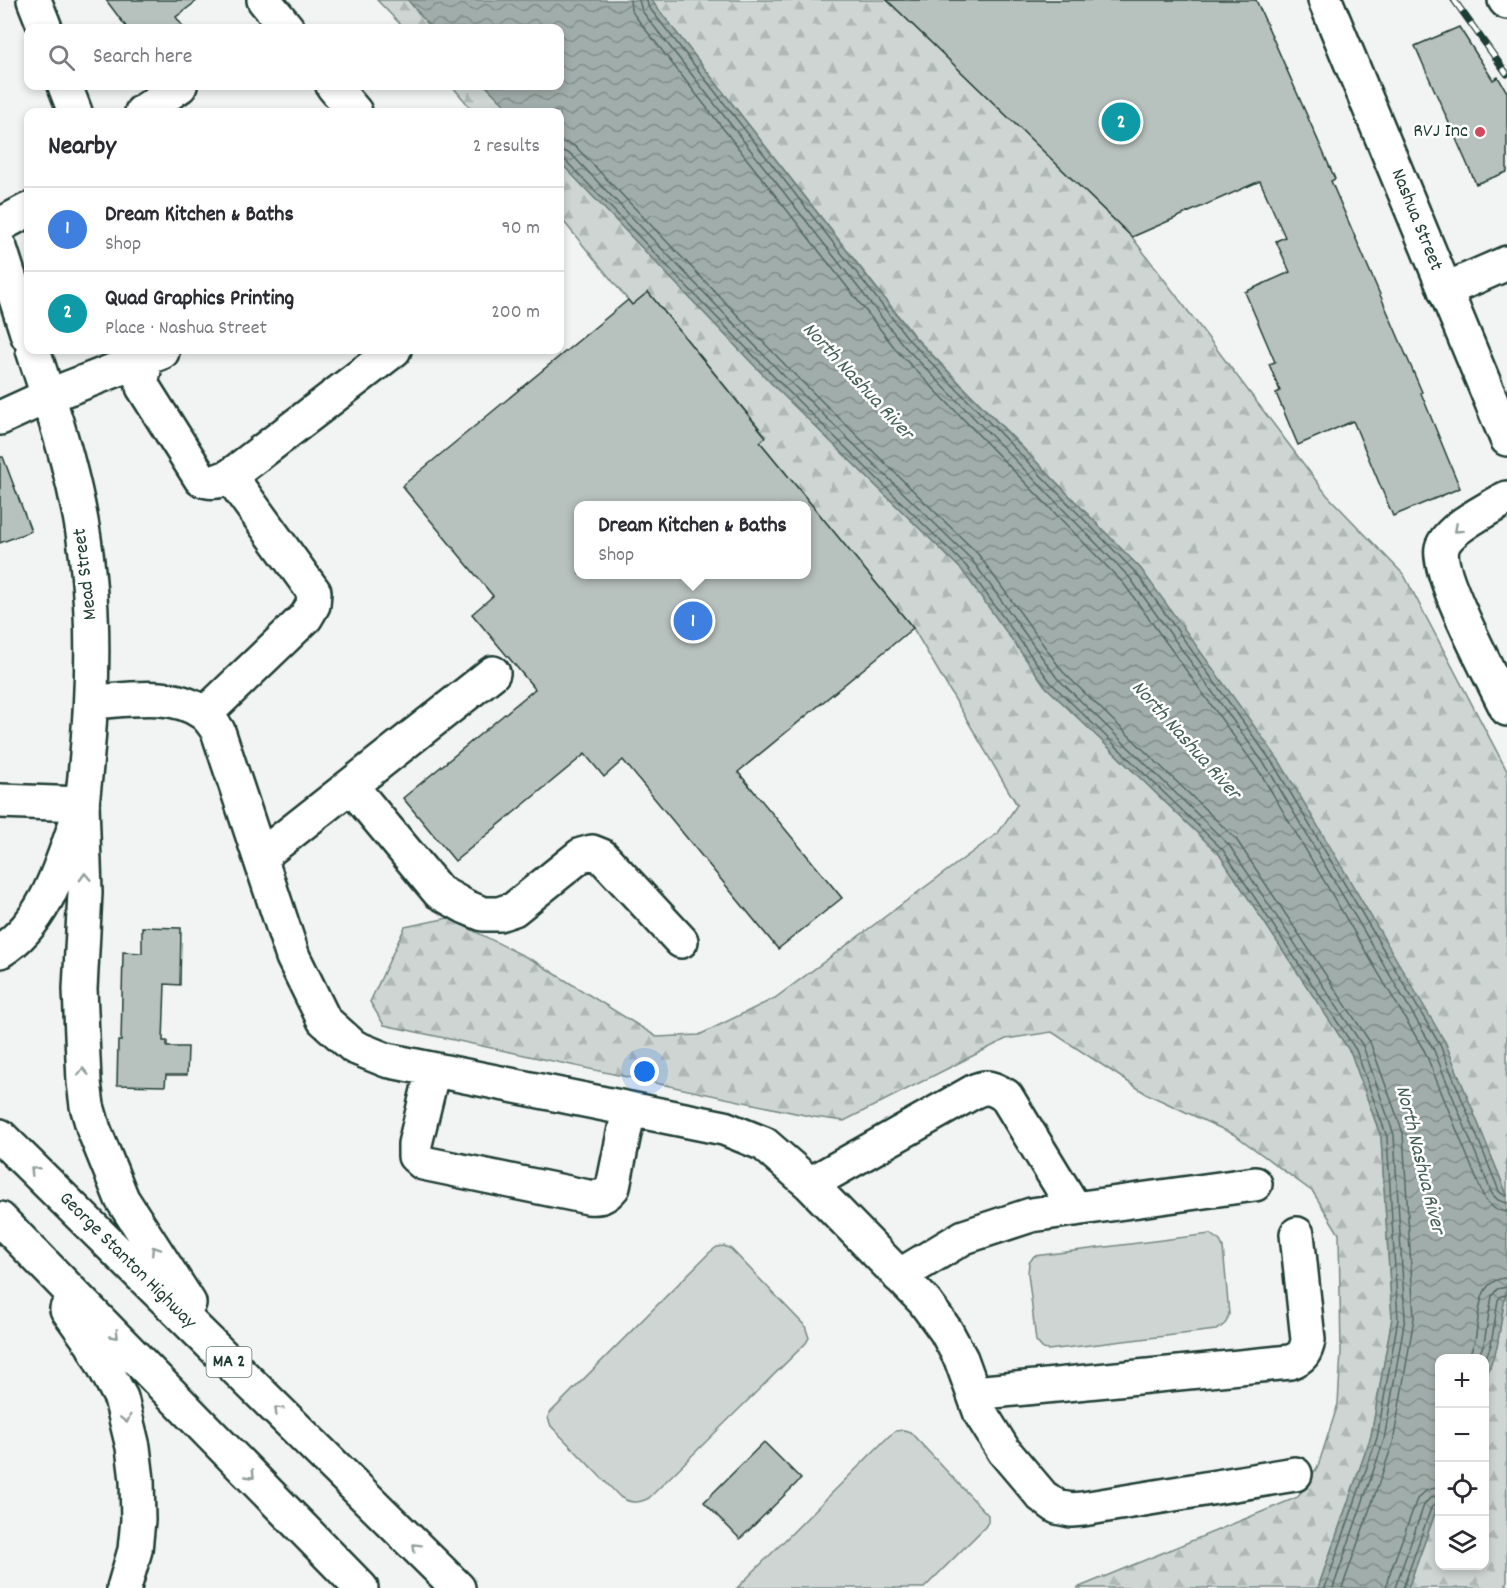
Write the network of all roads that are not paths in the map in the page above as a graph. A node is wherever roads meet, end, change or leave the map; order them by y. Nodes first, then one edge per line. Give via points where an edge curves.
1 (34, 0) edge
2 (1326, 0) edge
3 (43, 24) edge
4 (67, 90) edge
5 (174, 90) edge
6 (336, 90) edge
7 (73, 108) edge
8 (148, 108) edge
9 (351, 108) edge
10 (24, 212) edge
11 (0, 225) edge
12 (0, 248) edge
13 (1507, 263) edge
14 (1445, 290) junction
15 (24, 323) edge
16 (34, 354) edge
17 (153, 354) edge
18 (155, 354) edge
19 (389, 354) edge
20 (48, 396) junction
21 (0, 417) edge
22 (1507, 439) edge
23 (230, 476) junction
24 (1507, 498) edge
25 (493, 673) dead end
26 (92, 702) junction
27 (1507, 709) edge
28 (205, 714) junction
29 (351, 786) junction
30 (0, 801) edge
31 (82, 804) junction
32 (260, 857) junction
33 (681, 941) dead end
34 (0, 951) edge
35 (433, 1070) junction
36 (629, 1110) junction
37 (0, 1136) edge
38 (810, 1184) junction
39 (1255, 1184) dead end
40 (1075, 1209) junction
41 (4, 1223) edge
42 (1298, 1234) dead end
43 (899, 1276) junction
44 (220, 1353) junction
45 (974, 1393) junction
46 (1295, 1474) dead end
47 (124, 1588) edge
48 (361, 1588) edge
49 (458, 1588) edge

1 - 3 main road
2 - 14 main road, Nashua Street
4 - 7 main road
5 - 8 main road
6 - 9 main road
10 - 11 main road
12 - 15 main road
13 - 14 main road
14 - 22 main road, Nashua Street
16 - 20 main road, Mead Street
17 - 20 main road
18 - 23 main road via 142,380 143,387 201,478 210,483
19 - 23 main road
20 - 21 main road
20 - 26 main road, Mead Street via 70,469 88,569
23 - 28 main road via 314,592 313,605 306,617
24 -> 27 main road via 1458,527 1442,546 1442,563 1452,594
25 - 29 main road
26 - 28 main road via 180,701
26 - 31 main road, Mead Street
28 - 32 main road via 218,731
29 - 32 main road
29 - 33 main road via 439,892 466,907 483,914 514,909 581,855 592,852 602,856
30 - 31 main road
31 - 34 main road via 48,894 28,926
44 -> 31 main road via 122,1199 87,1106 80,989 85,893
32 - 35 main road via 292,957 324,1020 354,1047 386,1060
35 - 36 main road
35 - 36 main road via 415,1144 415,1156 423,1163 588,1197 601,1198 613,1187
36 - 38 main road via 724,1128 764,1144
44 -> 37 main road, George Stanton Highway / MA 2
38 - 40 main road via 973,1092 993,1088 1006,1096
38 - 43 main road
39 - 40 main road
40 - 43 main road via 1031,1215 964,1237
41 -> 47 main road via 92,1344 121,1398 133,1447 138,1520 135,1550
41 -> 48 main road
42 - 45 main road via 1308,1340 1299,1359
43 - 45 main road via 946,1331
49 -> 44 main road, George Stanton Highway / MA 2
45 - 46 main road via 981,1414 1004,1451 1042,1496 1057,1507 1071,1510

